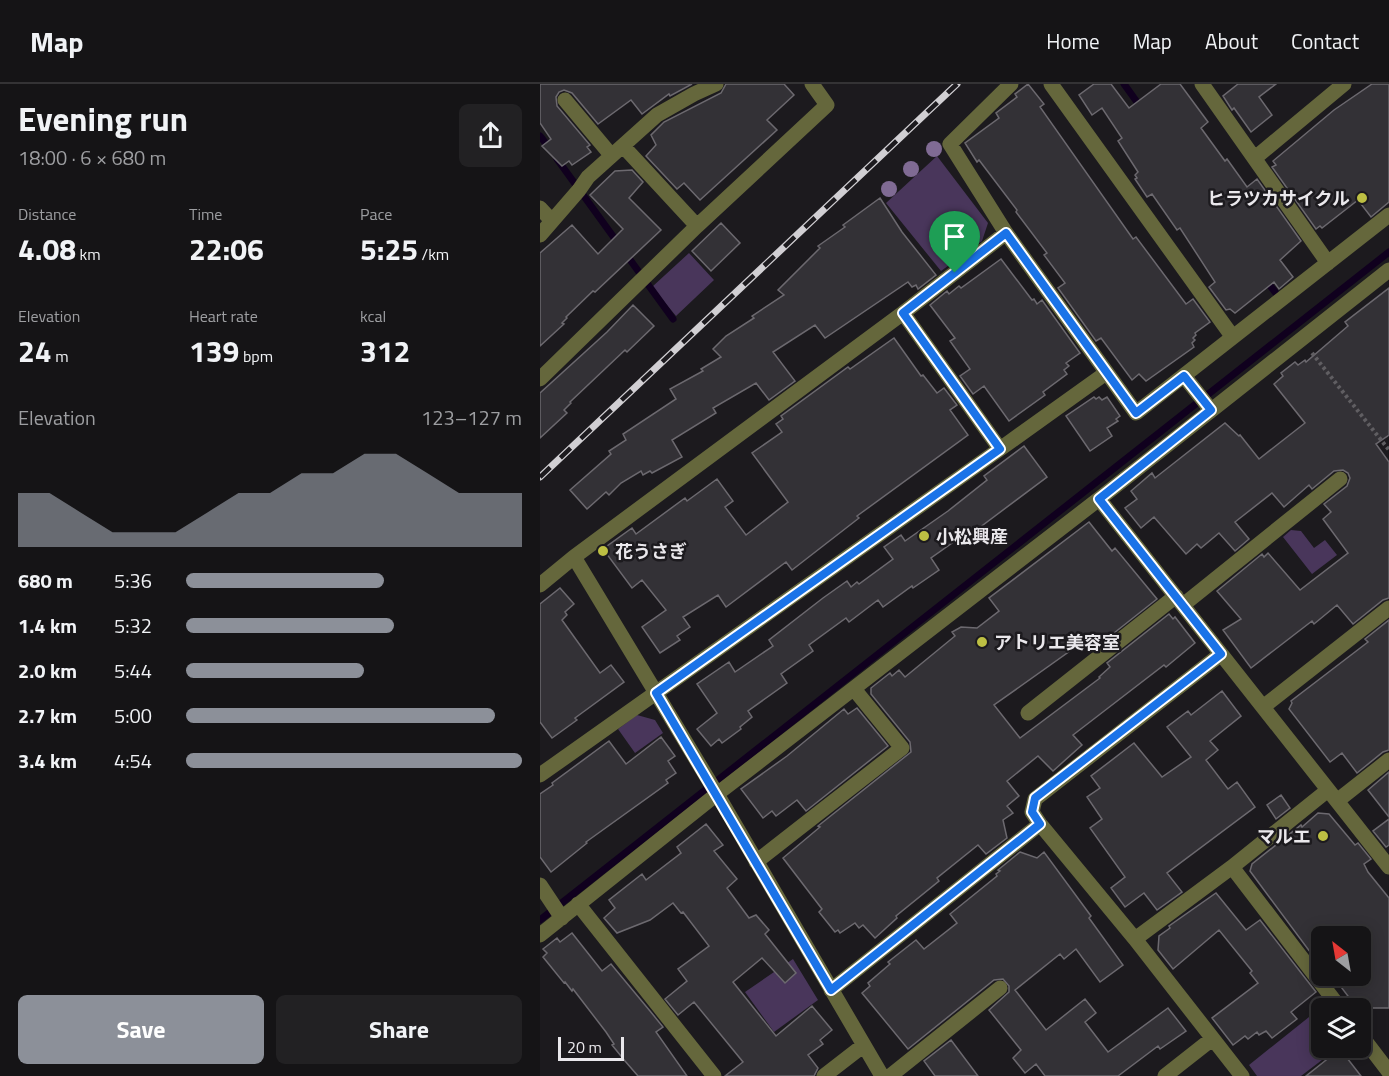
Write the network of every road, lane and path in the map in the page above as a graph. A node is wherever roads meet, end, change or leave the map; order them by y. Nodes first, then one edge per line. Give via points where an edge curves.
1 (716, 84) edge
2 (812, 84) edge
3 (1011, 84) edge
4 (1052, 84) edge
5 (1202, 84) edge
6 (1344, 84) edge
7 (565, 100) dead end
8 (617, 151) junction
9 (1255, 158) junction
10 (540, 208) edge
11 (1389, 215) edge
12 (552, 221) junction
13 (697, 226) junction
14 (1006, 233) junction
15 (540, 235) edge
16 (1328, 263) junction
17 (1389, 270) edge
18 (903, 313) junction
19 (1232, 336) junction
20 (1301, 339) junction
21 (1106, 373) junction
22 (540, 379) edge
23 (1189, 382) junction
24 (1210, 409) junction
25 (1000, 449) junction
26 (1389, 450) edge
27 (1340, 479) dead end
28 (1099, 499) junction
29 (574, 557) junction
30 (540, 585) edge
31 (1179, 601) junction
32 (1389, 608) edge
33 (1221, 654) junction
34 (854, 689) junction
35 (656, 693) junction
36 (1263, 707) junction
37 (1028, 713) dead end
38 (1389, 760) edge
39 (540, 775) edge
40 (715, 791) junction
41 (1333, 795) junction
42 (1040, 824) junction
43 (756, 862) junction
44 (1232, 867) junction
45 (1389, 867) edge
46 (543, 890) edge
47 (578, 904) junction
48 (560, 915) junction
49 (540, 935) edge
50 (1135, 939) junction
51 (1000, 988) dead end
52 (831, 990) junction
53 (1332, 998) edge
54 (1212, 1039) junction
55 (864, 1046) junction
56 (1371, 1048) edge
57 (1389, 1072) edge
58 (714, 1076) edge
59 (824, 1076) edge
60 (882, 1076) edge
61 (890, 1076) edge
62 (1165, 1076) edge
63 (1242, 1076) edge

1 - 8 street via 657,115
2 - 13 street via 827,105
3 - 14 street via 950,144
4 - 19 street
5 - 9 street
6 - 9 street
7 - 8 street
8 - 12 street via 588,177
8 - 13 street
9 - 16 street
10 - 12 street
11 - 16 street
12 - 15 street
13 - 22 street
14 - 18 street
14 - 21 street
16 - 19 street
17 - 20 street
18 - 25 street
18 - 29 street
19 - 23 street
20 - 24 street
20 - 26 path
21 - 23 street via 1136,413
21 - 25 street
23 - 24 street
24 - 28 street
25 - 35 street
27 - 31 street
28 - 31 street
28 - 34 street
29 - 30 street
29 - 35 street
31 - 33 street
31 - 37 street
32 - 36 street
33 - 36 street
33 - 42 street via 1035,798 1032,812
34 - 40 street
34 - 43 street via 902,748
35 - 39 street
35 - 40 street
36 - 41 street
38 - 41 street
40 - 43 street
40 - 47 street
41 - 44 street
41 - 45 street
42 - 50 street
42 - 52 street
43 - 52 street
44 - 50 street
44 - 53 street
46 - 48 street
47 - 48 street
47 - 58 street
48 - 49 street
50 - 54 street
51 - 61 street
52 - 55 street
54 - 62 street
54 - 63 street
55 - 59 street
55 - 60 street
56 - 57 street

